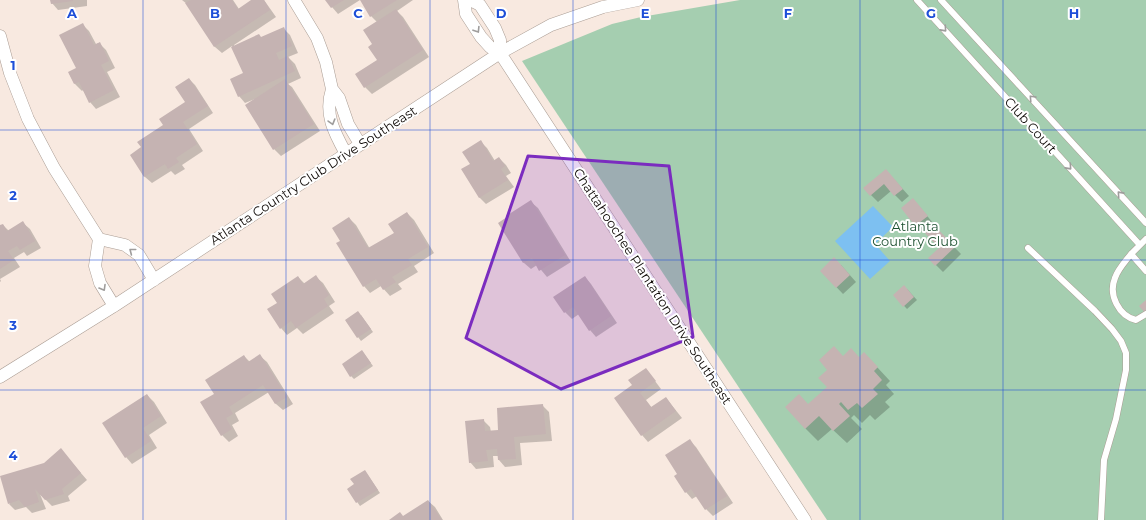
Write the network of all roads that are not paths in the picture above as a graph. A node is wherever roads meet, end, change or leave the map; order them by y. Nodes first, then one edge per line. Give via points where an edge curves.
1 (294, 0) edge
2 (464, 0) edge
3 (470, 0) edge
4 (638, 0) edge
5 (918, 0) edge
6 (941, 0) edge
7 (0, 36) edge
8 (500, 53) junction
9 (332, 89) junction
10 (360, 144) junction
11 (346, 154) junction
12 (1146, 223) edge
13 (99, 239) junction
14 (1146, 239) edge
15 (1139, 244) junction
16 (1028, 248) dead end
17 (1131, 254) junction
18 (1146, 271) edge
19 (154, 280) junction
20 (114, 306) junction
21 (1146, 314) edge
22 (0, 377) edge
23 (805, 520) edge
24 (1100, 520) edge

1 - 9 street via 322,50
2 -> 8 street, Chattahoochee Plantation Drive Southeast via 466,14 481,37
3 - 8 street, Chattahoochee Plantation Drive Southeast via 480,5 495,28 500,40
4 - 8 street, Atlanta Country Club Drive Southeast via 603,7 551,25
5 -> 15 lane, Club Court
12 -> 6 lane, Club Court
7 - 13 street via 10,73 28,119 54,168
8 - 10 street, Atlanta Country Club Drive Southeast
8 - 23 street, Chattahoochee Plantation Drive Southeast
9 - 10 street via 339,98 348,124
9 -> 11 street via 329,108 337,138
10 - 11 street, Atlanta Country Club Drive Southeast
11 - 19 street, Atlanta Country Club Drive Southeast
19 -> 13 street via 138,256 125,245
13 -> 20 street via 95,266 100,283
14 - 15 lane
15 - 17 lane
16 - 24 lane via 1112,329 1126,353 1126,370 1104,460
17 - 18 lane
17 - 21 lane via 1114,278 1114,298 1128,318 1136,320
19 - 20 street, Atlanta Country Club Drive Southeast
20 - 22 street, Atlanta Country Club Drive Southeast

